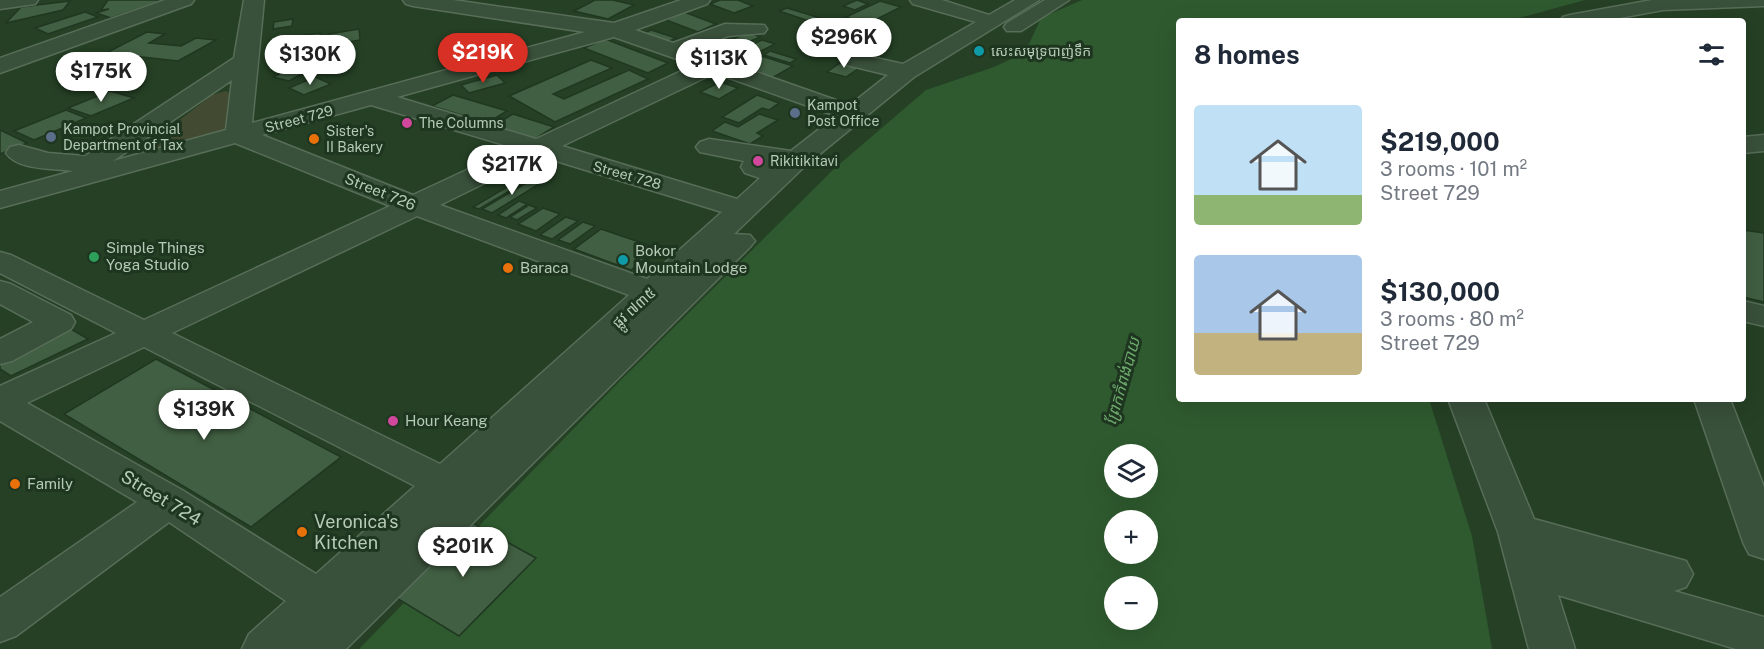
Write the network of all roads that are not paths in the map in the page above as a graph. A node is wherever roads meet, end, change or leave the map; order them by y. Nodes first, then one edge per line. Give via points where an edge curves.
1 (28, 0) edge
2 (184, 0) edge
3 (254, 0) edge
4 (413, 0) edge
5 (700, 0) edge
6 (920, 0) edge
7 (1029, 0) edge
8 (1059, 0) edge
9 (1764, 0) edge
10 (0, 3) edge
11 (1586, 18) edge
12 (988, 19) junction
13 (757, 29) dead end
14 (615, 30) junction
15 (872, 45) dead end
16 (672, 51) junction
17 (245, 61) junction
18 (0, 66) edge
19 (711, 66) junction
20 (906, 72) junction
21 (374, 98) junction
22 (854, 114) junction
23 (238, 135) junction
24 (1764, 143) edge
25 (1746, 145) edge
26 (709, 147) dead end
27 (537, 149) junction
28 (19, 153) dead end
29 (778, 164) junction
30 (80, 172) junction
31 (0, 200) edge
32 (416, 206) junction
33 (742, 209) junction
34 (0, 261) edge
35 (0, 291) edge
36 (652, 292) junction
37 (1746, 312) edge
38 (1764, 316) edge
39 (143, 333) junction
40 (0, 353) edge
41 (0, 402) edge
42 (1468, 402) edge
43 (1713, 402) edge
44 (443, 483) junction
45 (168, 501) junction
46 (1764, 542) edge
47 (1524, 550) junction
48 (1671, 574) dead end
49 (317, 598) junction
50 (0, 622) edge
51 (1764, 637) edge
52 (266, 649) edge
53 (315, 649) edge
54 (1552, 649) edge

1 - 10 street
2 - 18 street
3 - 17 street
4 - 14 street
5 - 14 street, Street 729
6 - 12 street
7 - 12 street, ផ្លូវ ៧៣៥
8 - 53 street via 929,79 818,167
9 - 11 street via 1663,4
12 - 20 street, ផ្លូវ ៧៣៥
13 - 16 street via 725,30
14 - 16 street
14 - 21 street, Street 729
15 - 20 street via 855,60
16 - 19 street
17 - 23 street
17 - 30 street
19 - 22 street
19 - 27 street
20 - 22 street, ផ្លូវ ៧៣៥
21 - 23 street, Street 729
21 - 27 street, Street 728
22 - 29 street, ផ្លូវ ៧៣៥
23 - 30 street, Street 729
23 - 32 street, Street 726
24 - 25 street
26 - 29 street
27 - 32 street
27 - 33 street, Street 728
28 - 30 street
29 - 33 street, ផ្លូវ ៧៣៥
30 - 31 street, Street 729
32 - 36 street, Street 726
32 - 39 street
33 - 36 street, ផ្លូវ ៧៣៥
34 - 39 street
35 - 40 street via 59,322
36 - 44 street, ផ្លូវ ៧៣៥
37 - 38 street
39 - 41 street
39 - 44 street
41 - 45 street, Street 724
42 - 47 street
43 - 46 street
44 - 49 street, ផ្លូវ ៧៣៥
45 - 49 street, Street 724
45 - 50 street
47 - 48 street
47 - 51 street
47 - 54 street
49 - 52 street, ផ្លូវ ៧៣៥

